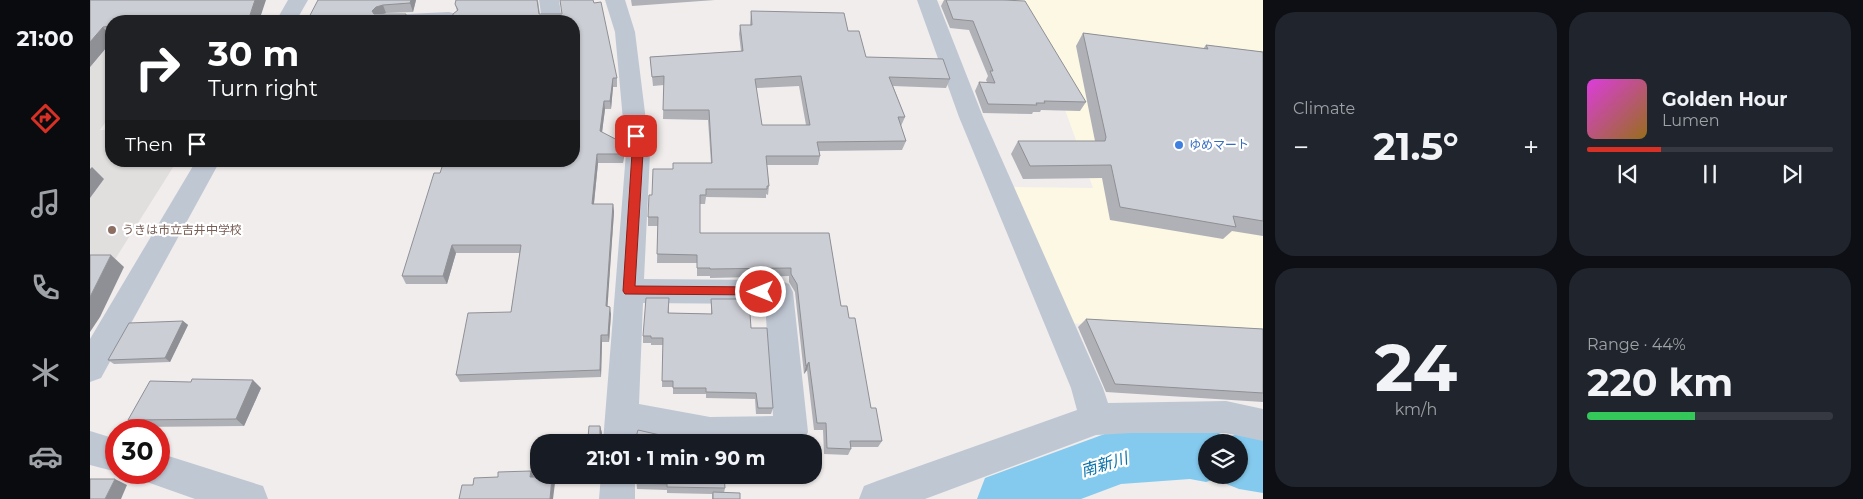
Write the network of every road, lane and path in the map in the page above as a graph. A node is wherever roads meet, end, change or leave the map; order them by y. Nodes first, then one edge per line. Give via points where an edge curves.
1 (298, 0) edge
2 (549, 0) edge
3 (615, 0) edge
4 (927, 0) edge
5 (451, 13) edge
6 (289, 15) edge
7 (435, 15) edge
8 (551, 15) edge
9 (205, 167) edge
10 (629, 291) junction
11 (90, 368) edge
12 (1096, 419) junction
13 (1263, 425) edge
14 (621, 429) edge
15 (90, 448) edge
16 (105, 453) edge
17 (170, 474) edge
18 (618, 484) edge
19 (250, 499) edge
20 (617, 499) edge
21 (878, 499) edge

1 - 6 street
2 - 8 street
3 - 10 street via 624,32 638,153
4 - 12 street via 970,118 1087,388
5 - 7 street
9 - 11 street
10 - 14 street
10 - 14 street via 779,292 792,432
12 - 13 street via 1226,417
12 - 21 street
15 - 16 street
17 - 19 street
18 - 20 street

